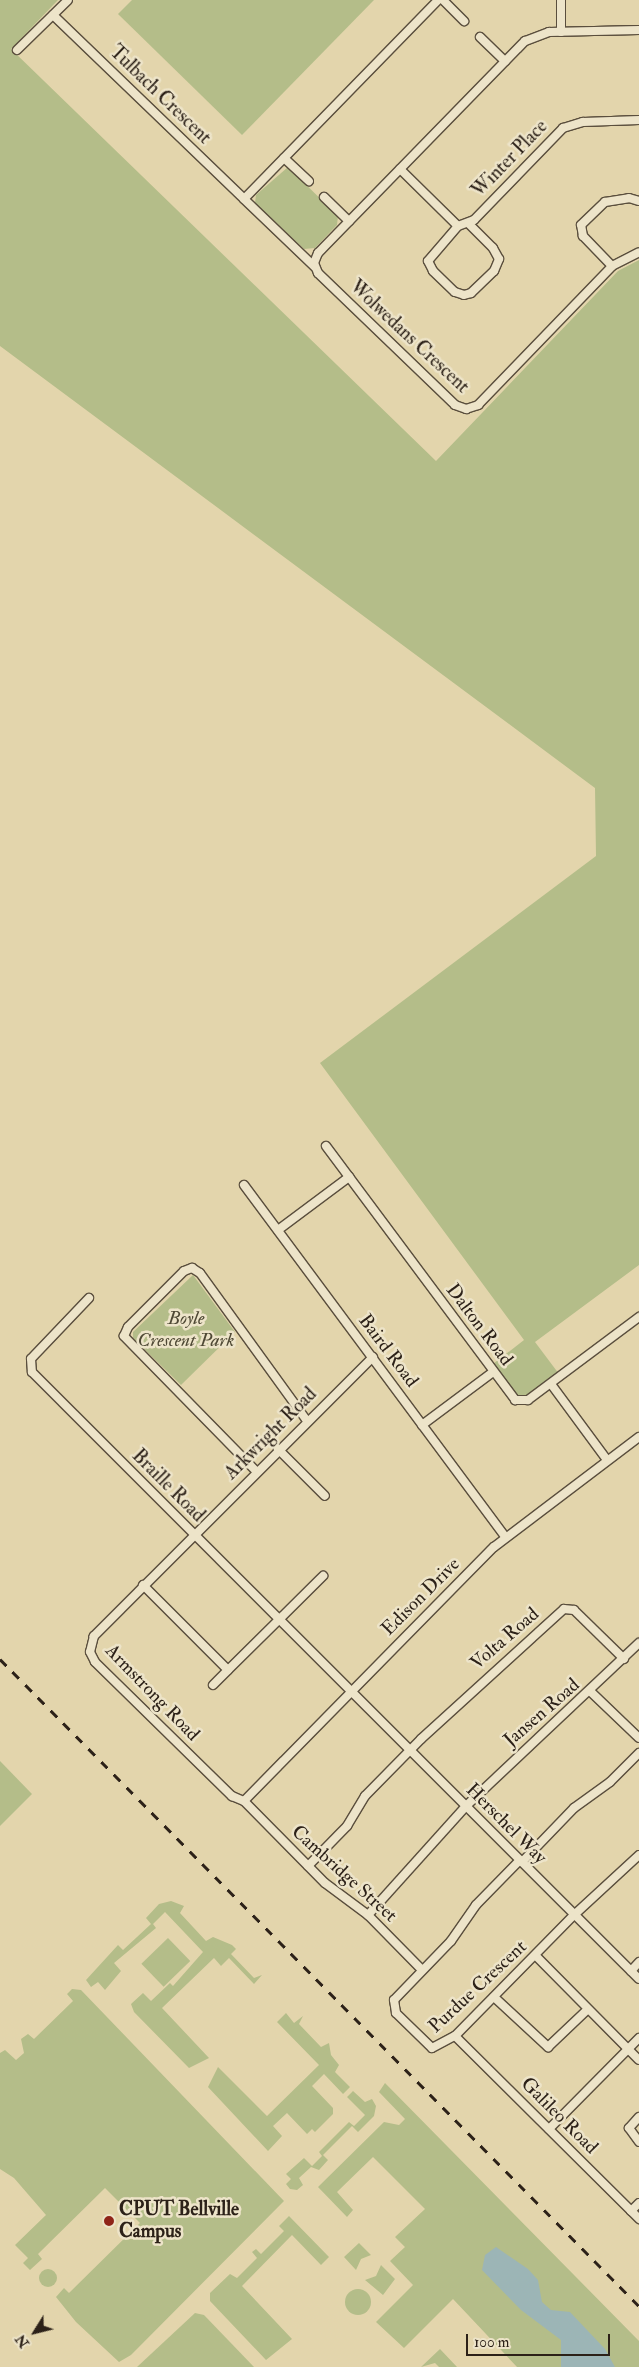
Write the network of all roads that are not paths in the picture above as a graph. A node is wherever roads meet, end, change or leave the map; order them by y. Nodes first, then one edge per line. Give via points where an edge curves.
1 (68, 0) edge
2 (438, 0) edge
3 (443, 0) edge
4 (561, 0) edge
5 (53, 15) junction
6 (464, 21) dead end
7 (639, 30) edge
8 (562, 32) junction
9 (480, 37) dead end
10 (17, 50) dead end
11 (505, 61) junction
12 (639, 120) edge
13 (284, 158) junction
14 (400, 168) junction
15 (308, 181) dead end
16 (324, 196) dead end
17 (244, 199) junction
18 (639, 201) edge
19 (266, 220) joint
20 (349, 221) junction
21 (468, 223) junction
22 (458, 226) junction
23 (639, 252) edge
24 (612, 266) junction
25 (315, 267) junction
26 (326, 1146) dead end
27 (349, 1176) junction
28 (244, 1185) dead end
29 (278, 1230) junction
30 (89, 1298) dead end
31 (639, 1317) edge
32 (373, 1357) junction
33 (493, 1372) junction
34 (551, 1384) junction
35 (307, 1421) junction
36 (422, 1425) junction
37 (639, 1437) edge
38 (278, 1450) junction
39 (607, 1460) junction
40 (256, 1471) junction
41 (325, 1496) dead end
42 (194, 1535) junction
43 (506, 1537) junction
44 (323, 1576) dead end
45 (143, 1585) junction
46 (279, 1620) junction
47 (639, 1643) edge
48 (624, 1659) junction
49 (228, 1670) junction
50 (213, 1686) dead end
51 (350, 1691) junction
52 (591, 1692) junction
53 (639, 1738) edge
54 (410, 1751) junction
55 (639, 1753) edge
56 (244, 1801) junction
57 (466, 1806) junction
58 (639, 1855) edge
59 (521, 1861) junction
60 (308, 1866) junction
61 (574, 1914) junction
62 (368, 1915) junction
63 (536, 1956) junction
64 (639, 1962) edge
65 (422, 1970) junction
66 (631, 1971) junction
67 (639, 1979) edge
68 (494, 1997) junction
69 (588, 2009) junction
70 (455, 2036) junction
71 (639, 2038) edge
72 (628, 2049) junction
73 (639, 2060) edge
74 (639, 2117) edge
75 (549, 2129) junction
76 (639, 2142) edge
77 (639, 2203) edge
78 (631, 2211) junction
79 (639, 2219) edge

1 - 5 street
2 - 13 street
3 - 6 street
4 - 8 street
5 - 10 street
5 - 17 street, Tulbach Crescent
7 - 8 street
8 - 11 street via 533,36
9 - 11 street
11 - 14 street
12 - 21 street, Winter Place via 583,122 563,128
13 - 15 street
13 - 17 street
14 - 20 street
14 - 22 street
16 - 20 street
17 - 19 street, Tulbach Crescent
18 - 24 street via 629,198 605,202 582,225 583,236
19 - 25 street, Wolwedans Crescent
20 - 25 street via 318,253
21 - 22 street, Winter Place
21 - 22 street, Winter Place via 493,248 499,259 494,271 471,293 464,295 456,292 433,271 428,260
23 - 24 street, Wolwedans Crescent
24 - 25 street, Wolwedans Crescent via 478,405 466,409 455,404
26 - 27 street, Dalton Road
27 - 29 street
27 - 33 street, Dalton Road
28 - 29 street, Baird Road
29 - 32 street, Baird Road
30 - 42 street, Braille Road via 31,1359 32,1372
31 - 34 street, Dalton Road
32 - 35 street, Arkwright Road
32 - 36 street, Baird Road
33 - 34 street, Dalton Road via 520,1402
33 - 36 street
34 - 39 street
35 - 38 street, Arkwright Road
35 - 40 street via 200,1272 192,1268 184,1272 128,1327 124,1336
36 - 43 street, Baird Road
37 - 39 street, Edison Drive
38 - 40 street, Arkwright Road
38 - 41 street
39 - 43 street, Edison Drive
40 - 42 street, Arkwright Road
42 - 45 street, Armstrong Road
42 - 46 street, Braille Road
43 - 51 street, Edison Drive
44 - 46 street
45 - 49 street
45 - 56 street, Armstrong Road via 94,1636 89,1648 92,1659 232,1796
46 - 49 street
46 - 51 street, Braille Road
47 - 48 street, Jansen Road
48 - 52 street, Jansen Road
48 - 54 street, Volta Road via 574,1610 566,1608 526,1647 473,1688
49 - 50 street
51 - 54 street, Herschel Way
51 - 56 street, Edison Drive
52 - 53 street
52 - 57 street, Jansen Road via 519,1753
54 - 57 street, Herschel Way
54 - 60 street via 366,1796 347,1826
55 - 59 street, Purdue Crescent via 610,1782 574,1808
56 - 60 street, Cambridge Street
57 - 59 street, Herschel Way
57 - 62 street, Jansen Road
58 - 61 street, Purdue Crescent
59 - 61 street, Herschel Way
59 - 65 street, Purdue Crescent
60 - 62 street, Cambridge Street
61 - 63 street, Purdue Crescent
61 - 66 street, Herschel Way
62 - 65 street, Cambridge Street
63 - 68 street, Purdue Crescent
63 - 69 street
64 - 66 street
65 - 70 street, Purdue Crescent via 394,2000 396,2013 432,2048
66 - 67 street, Herschel Way
68 - 69 street via 548,2047
68 - 70 street, Purdue Crescent
69 - 72 street
70 - 75 street, Galileo Road
71 - 72 street
72 - 73 street
72 - 75 street
74 - 76 street via 629,2128
75 - 78 street, Galileo Road
77 - 78 street
78 - 79 street, Galileo Road

